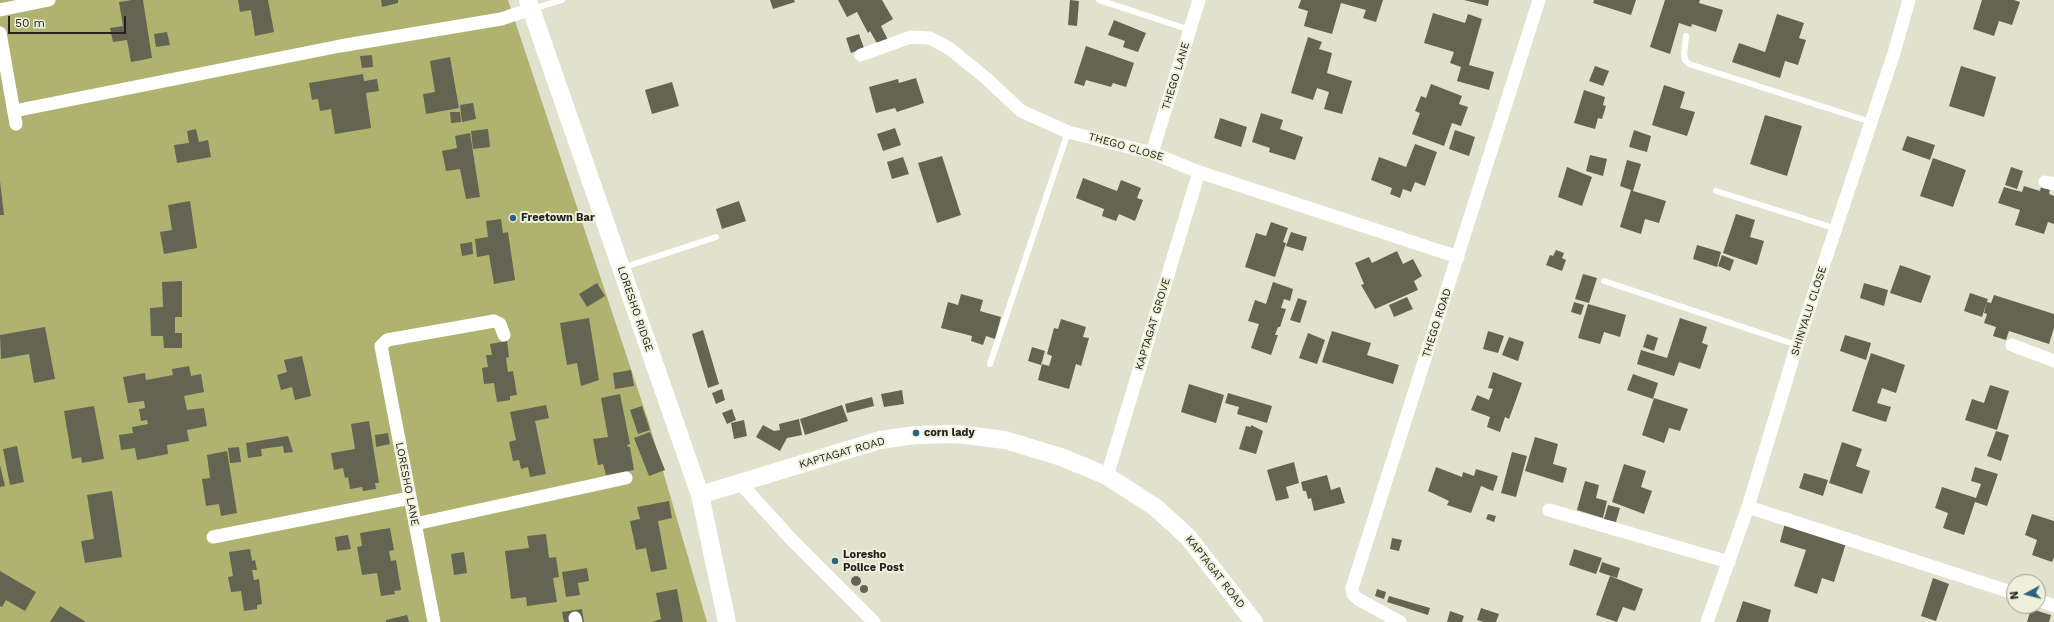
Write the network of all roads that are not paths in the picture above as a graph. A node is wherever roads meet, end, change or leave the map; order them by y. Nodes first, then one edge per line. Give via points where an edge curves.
1 (49, 0) edge
2 (562, 0) edge
3 (1099, 0) edge
4 (1199, 0) edge
5 (1539, 0) edge
6 (1909, 0) edge
7 (529, 5) edge
8 (0, 10) edge
9 (1190, 30) junction
10 (0, 33) edge
11 (1686, 36) dead end
12 (861, 55) dead end
13 (14, 111) junction
14 (1871, 122) junction
15 (16, 124) dead end
16 (1068, 132) junction
17 (1152, 153) junction
18 (1199, 172) junction
19 (1716, 191) dead end
20 (1837, 229) junction
21 (716, 237) dead end
22 (1458, 257) junction
23 (621, 268) junction
24 (1604, 280) dead end
25 (504, 335) dead end
26 (1797, 345) junction
27 (2012, 345) dead end
28 (2054, 361) edge
29 (990, 364) dead end
30 (1107, 476) junction
31 (626, 478) dead end
32 (740, 483) junction
33 (700, 495) junction
34 (410, 498) junction
35 (1748, 507) junction
36 (1549, 510) dead end
37 (415, 524) junction
38 (213, 537) dead end
39 (1729, 562) junction
40 (2006, 590) edge
41 (434, 622) edge
42 (727, 622) edge
43 (874, 622) edge
44 (1254, 622) edge
45 (1400, 622) edge
46 (1707, 622) edge

1 - 8 street
2 - 7 lane
3 - 9 lane
4 - 9 street, THEGO LANE
5 - 22 street, THEGO ROAD
6 - 14 street, SHINYALU CLOSE
7 - 13 street via 502,19 340,46
7 - 23 main road, LORESHO RIDGE
9 - 17 street, THEGO LANE
10 - 13 street
11 - 14 lane via 1684,54 1689,64
12 - 16 street, THEGO CLOSE via 911,36 930,38 950,49 980,73 1021,111
13 - 15 street
14 - 20 street, SHINYALU CLOSE
16 - 17 street, THEGO CLOSE
16 - 29 lane
17 - 18 street, THEGO CLOSE
18 - 22 street, THEGO CLOSE
18 - 30 street, KAPTAGAT GROVE
19 - 20 lane
20 - 26 street, SHINYALU CLOSE
21 - 23 lane
22 - 45 street, THEGO ROAD via 1352,588 1358,599
23 - 33 main road, LORESHO RIDGE
24 - 26 lane
25 - 34 street, LORESHO LANE via 500,324 494,322 387,340 381,346
26 - 35 street, SHINYALU CLOSE
27 - 28 street
30 - 32 main road, KAPTAGAT ROAD via 1061,457 1004,440 957,434 915,435 880,440
30 - 44 main road, KAPTAGAT ROAD via 1155,507 1188,537
31 - 37 street
32 - 33 main road, KAPTAGAT ROAD
32 - 43 street via 792,540
33 - 42 main road, LORESHO RIDGE
34 - 37 street, LORESHO LANE
34 - 38 street
35 - 39 street, SHINYALU CLOSE
35 - 40 street
36 - 39 street
37 - 41 street, LORESHO LANE
39 - 46 street, SHINYALU CLOSE

